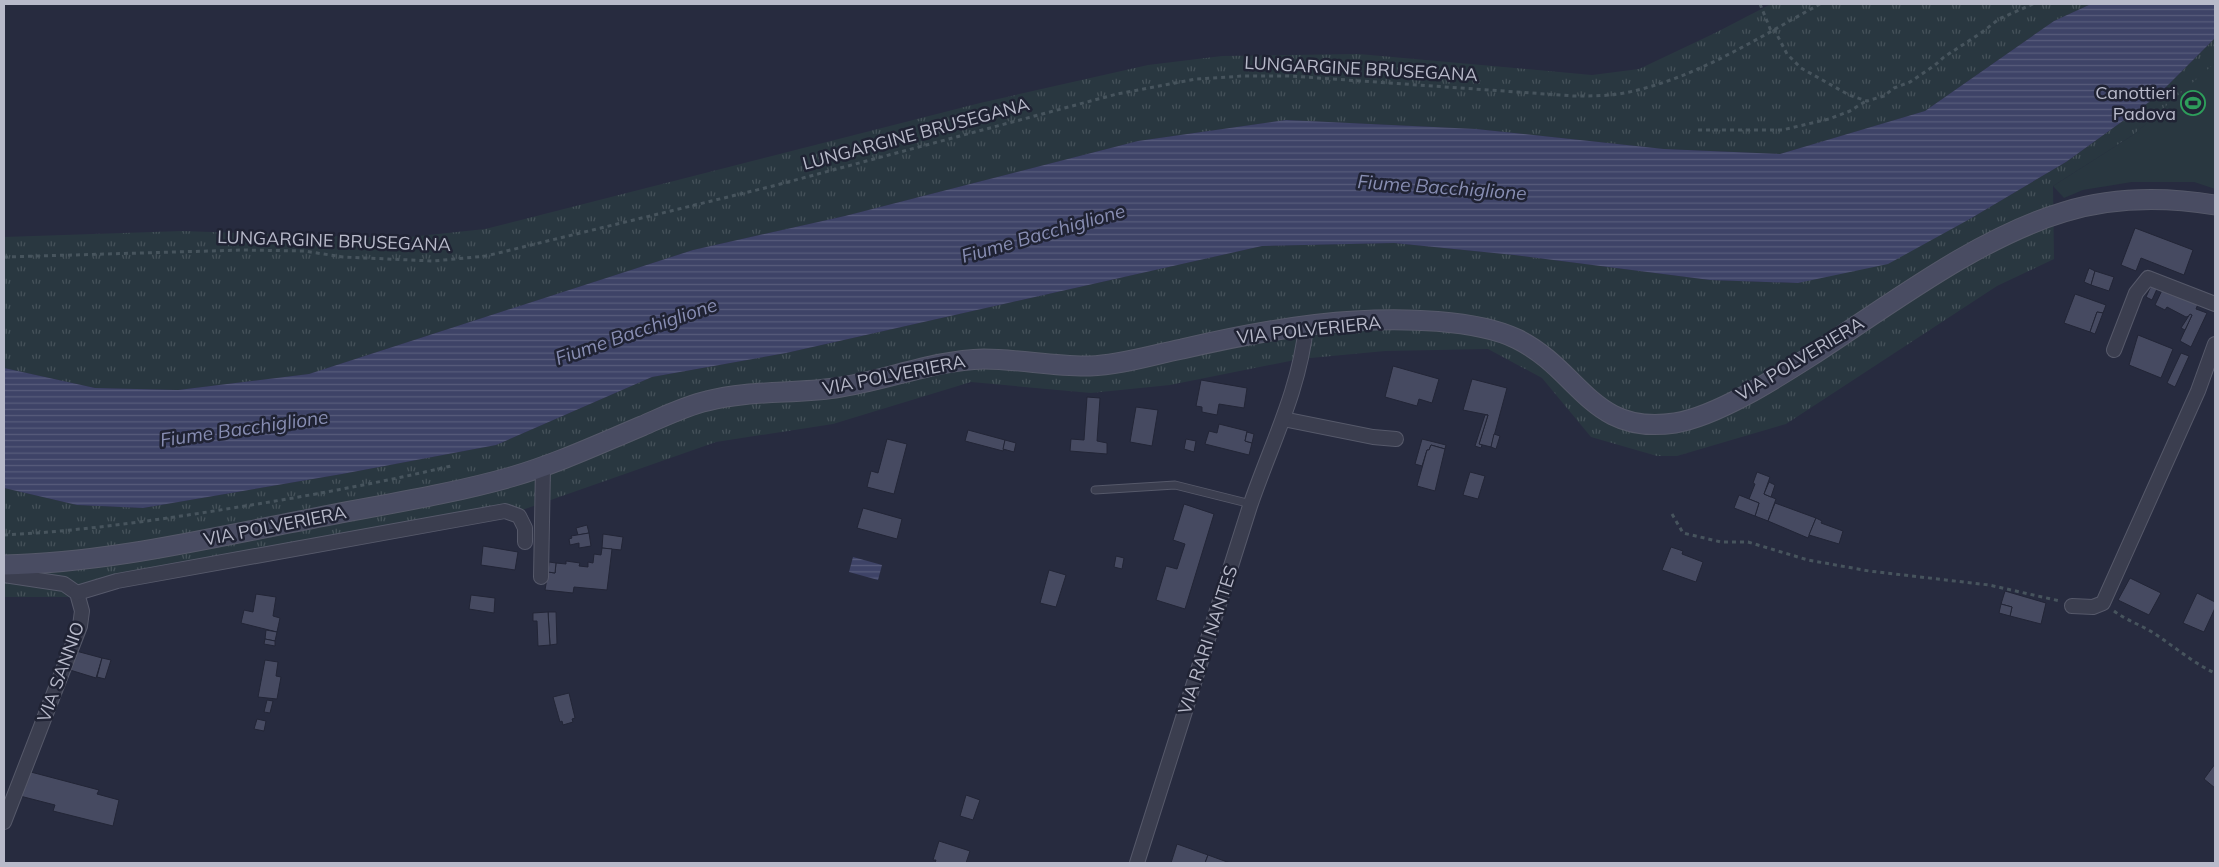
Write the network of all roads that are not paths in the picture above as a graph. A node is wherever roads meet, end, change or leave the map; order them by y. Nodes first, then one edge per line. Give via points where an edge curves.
1 (2215, 205) edge
2 (2215, 304) edge
3 (1306, 326) junction
4 (2215, 344) edge
5 (2114, 350) dead end
6 (1283, 419) junction
7 (1396, 439) dead end
8 (543, 467) junction
9 (1094, 490) dead end
10 (1251, 504) junction
11 (525, 542) dead end
12 (4, 565) edge
13 (4, 575) edge
14 (541, 577) dead end
15 (77, 593) junction
16 (2072, 606) road end
17 (4, 822) edge
18 (1137, 863) edge

1 - 3 street, VIA POLVERIERA via 2185,200 2106,202 2028,224 1958,261 1774,379 1732,401 1673,423 1640,425 1622,421 1587,399 1558,367 1538,352 1517,339 1490,329 1419,321 1356,321
2 - 5 street via 2148,278 2136,293
3 - 6 street, VIA RARI NANTES via 1304,349
3 - 8 street, VIA POLVERIERA via 1090,366 985,359 946,362 834,388 707,400
4 - 16 street via 2198,391 2103,603 2092,607
6 - 7 street
6 - 10 street, VIA RARI NANTES
8 - 12 street, VIA POLVERIERA via 472,487 161,548 90,559
8 - 14 street
9 - 10 lane via 1175,485
10 - 18 street, VIA RARI NANTES
11 - 15 street, VIA POLVERIERA via 525,528 519,516 505,511 117,581
13 - 15 street via 64,584
15 - 17 street, VIA SANNIO via 82,610 80,626

